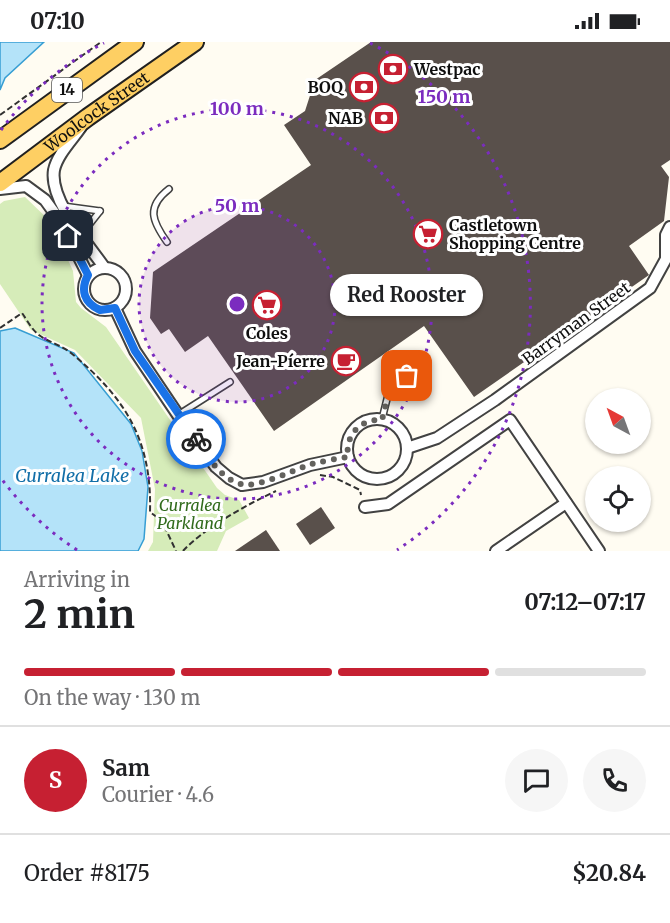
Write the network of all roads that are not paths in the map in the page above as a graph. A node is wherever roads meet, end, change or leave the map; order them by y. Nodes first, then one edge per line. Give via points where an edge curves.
1 (135, 42) edge
2 (195, 42) edge
3 (88, 117) junction
4 (0, 140) edge
5 (0, 183) edge
6 (0, 189) edge
7 (169, 189) dead end
8 (63, 206) junction
9 (670, 226) edge
10 (81, 235) junction
11 (167, 242) dead end
12 (104, 267) junction
13 (88, 275) junction
14 (115, 308) junction
15 (407, 376) dead end
16 (230, 382) dead end
17 (178, 415) junction
18 (382, 420) junction
19 (407, 448) junction
20 (348, 457) junction
21 (566, 503) junction
22 (365, 507) road end
23 (496, 551) edge
24 (599, 551) edge

1 - 4 main road, 14
2 - 3 main road, Woolcock Street / 14
3 - 5 main road, Woolcock Street / 14
3 - 8 street via 54,169
6 - 13 street via 26,186 45,200
7 - 11 lane via 155,202 154,209 158,228
8 - 10 street
8 - 10 lane via 100,211
9 - 19 street, Barryman Street via 666,259 650,288 495,400 437,438
10 - 12 street
12 - 13 street
12 - 14 street via 120,274 126,285 124,298
13 - 14 street via 83,289 88,302 100,310
14 - 17 street via 135,351
15 - 18 lane via 389,391
16 - 17 lane
17 - 20 street via 216,467 242,485
18 - 19 street via 401,431
18 - 20 street via 365,422 354,430
19 - 20 street via 402,465 384,478 361,474
21 - 22 street via 510,420 388,504
21 - 23 street
21 - 24 street

